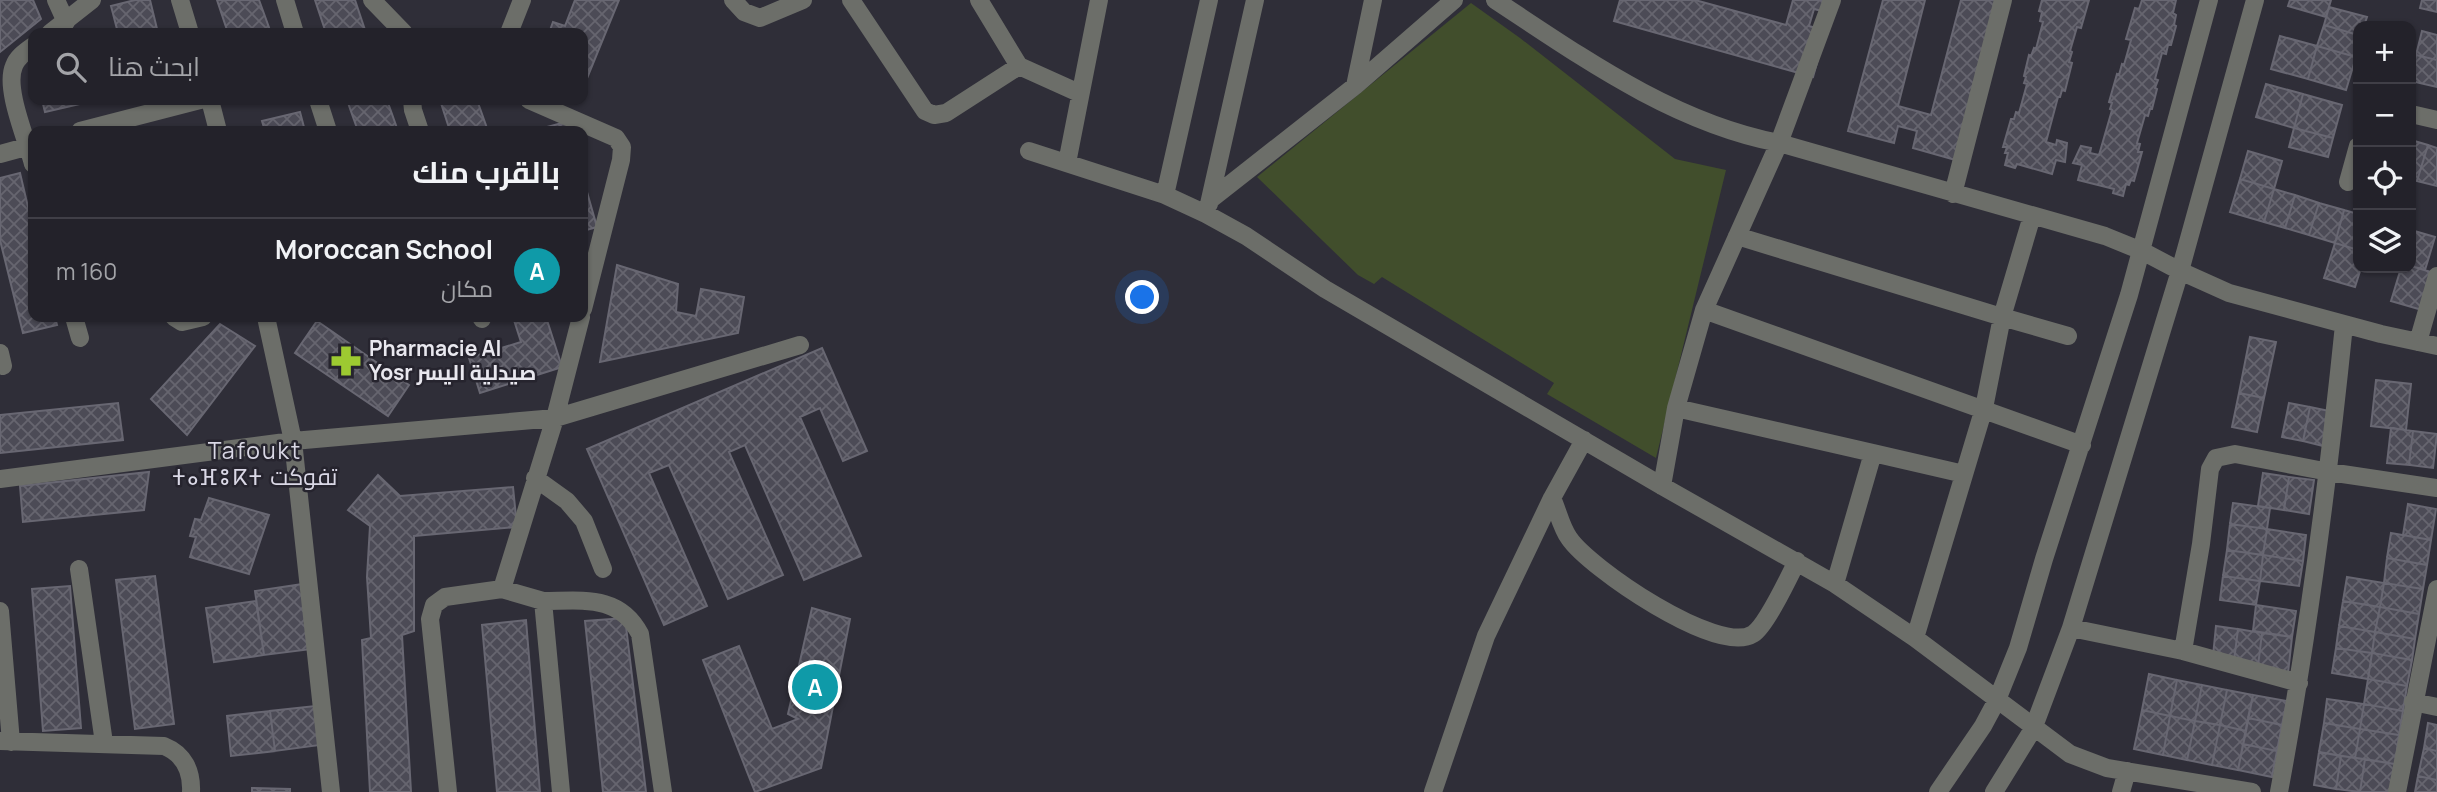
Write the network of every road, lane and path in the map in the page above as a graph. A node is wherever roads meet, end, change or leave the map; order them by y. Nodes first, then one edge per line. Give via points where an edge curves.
1 (56, 0) edge
2 (92, 0) edge
3 (180, 0) edge
4 (285, 0) edge
5 (372, 0) edge
6 (522, 0) edge
7 (733, 0) edge
8 (803, 0) edge
9 (851, 0) edge
10 (979, 0) edge
11 (1099, 0) edge
12 (1209, 0) edge
13 (1255, 0) edge
14 (1373, 0) edge
15 (1454, 0) edge
16 (1495, 0) edge
17 (1832, 0) edge
18 (2003, 0) edge
19 (2209, 0) edge
20 (2255, 0) edge
21 (66, 22) junction
22 (57, 28) edge
23 (188, 28) edge
24 (293, 28) edge
25 (399, 28) edge
26 (511, 28) edge
27 (28, 50) edge
28 (1019, 66) junction
29 (1355, 86) junction
30 (0, 93) edge
31 (1079, 93) junction
32 (16, 105) junction
33 (184, 105) edge
34 (211, 105) edge
35 (319, 105) edge
36 (412, 105) edge
37 (540, 105) edge
38 (2416, 115) edge
39 (2437, 120) edge
40 (117, 126) edge
41 (217, 126) edge
42 (326, 126) edge
43 (418, 126) edge
44 (28, 140) edge
45 (1779, 143) junction
46 (2358, 147) edge
47 (28, 152) edge
48 (1029, 152) dead end
49 (0, 154) edge
50 (1067, 163) junction
51 (2348, 182) dead end
52 (1953, 194) junction
53 (1165, 195) junction
54 (1208, 207) junction
55 (2032, 216) junction
56 (1737, 236) junction
57 (2142, 251) junction
58 (2180, 271) junction
59 (2437, 276) edge
60 (588, 289) edge
61 (1704, 310) junction
62 (2002, 317) junction
63 (75, 322) edge
64 (267, 322) edge
65 (580, 322) edge
66 (2344, 325) junction
67 (2068, 336) dead end
68 (80, 338) dead end
69 (2418, 342) junction
70 (800, 345) dead end
71 (2437, 346) edge
72 (1676, 408) junction
73 (1984, 408) junction
74 (555, 418) junction
75 (1584, 440) junction
76 (293, 442) junction
77 (2082, 444) junction
78 (1873, 453) junction
79 (2329, 472) junction
80 (1964, 474) junction
81 (535, 478) junction
82 (0, 479) edge
83 (1662, 486) junction
84 (2437, 488) edge
85 (1552, 498) junction
86 (1797, 561) junction
87 (79, 569) dead end
88 (603, 569) dead end
89 (1835, 584) junction
90 (502, 589) junction
91 (2436, 597) edge
92 (543, 601) junction
93 (0, 611) edge
94 (2071, 628) junction
95 (1914, 638) junction
96 (2183, 651) junction
97 (2299, 682) junction
98 (1997, 701) junction
99 (2413, 702) junction
100 (2437, 707) edge
101 (2034, 729) junction
102 (6, 742) edge
103 (104, 743) junction
104 (2127, 772) junction
105 (2208, 789) edge
106 (666, 791) edge
107 (191, 792) edge
108 (331, 792) edge
109 (448, 792) edge
110 (561, 792) edge
111 (1433, 792) edge
112 (1938, 792) edge
113 (1994, 792) edge
114 (2121, 792) edge
115 (2252, 792) edge
116 (2279, 792) edge
117 (2397, 792) edge

1 - 21 street
2 - 21 street
3 - 23 street
4 - 24 street
5 - 25 street
6 - 26 street
7 - 8 street via 760,19
9 - 28 street via 925,111 934,115 946,113
10 - 28 street
11 - 31 street
12 - 53 street
13 - 54 street
14 - 29 street
15 - 29 street
16 - 45 street via 1659,101 1715,125
17 - 45 street
18 - 52 street
19 - 57 street
20 - 58 street
21 - 22 street
27 - 32 street via 14,65 11,78
28 - 31 street
29 - 54 street
30 - 32 street
31 - 50 street
32 - 44 street
33 - 40 street
34 - 41 street
35 - 42 street
36 - 43 street
37 - 60 street via 616,138 622,147
38 - 39 street
45 - 52 street
45 - 56 street
46 - 51 street
47 - 49 street
48 - 50 street
50 - 53 street
52 - 55 street
53 - 54 street
54 - 75 street via 1325,289
55 - 57 street
55 - 62 street
56 - 61 street
56 - 62 street
57 - 58 street
57 - 77 street
58 - 66 street via 2229,292
58 - 94 street
59 - 69 street
61 - 72 street
61 - 73 street
62 - 67 street
62 - 73 street
63 - 68 street
64 - 76 street
65 - 74 street
66 - 69 street
66 - 79 street
69 - 71 street
70 - 74 street
72 - 78 street
72 - 83 street
73 - 77 street
73 - 80 street
74 - 76 street
74 - 81 street
75 - 83 street
75 - 85 street
76 - 82 street
76 - 108 street
77 - 98 street
78 - 80 street
78 - 89 street
79 - 84 street
79 - 96 street via 2235,454 2214,460
79 - 97 street
80 - 95 street
81 - 88 street via 567,500 584,521
81 - 90 street
83 - 86 street
85 - 86 street via 1577,548 1651,603 1710,633 1754,634
85 - 111 street via 1486,636
86 - 89 street
87 - 103 street
89 - 95 street
90 - 92 street
90 - 109 street via 445,597 434,605 430,619
91 - 99 street
92 - 106 street via 614,606 633,620 640,634
92 - 110 street
93 - 102 street
94 - 96 street
94 - 101 street
95 - 98 street
96 - 97 street
97 - 116 street
98 - 101 street
98 - 112 street
99 - 100 street
99 - 117 street
101 - 104 street via 2088,763
101 - 113 street
102 - 103 street
103 - 107 street via 164,746 176,751 192,779
104 - 105 street
104 - 114 street
105 - 115 street

